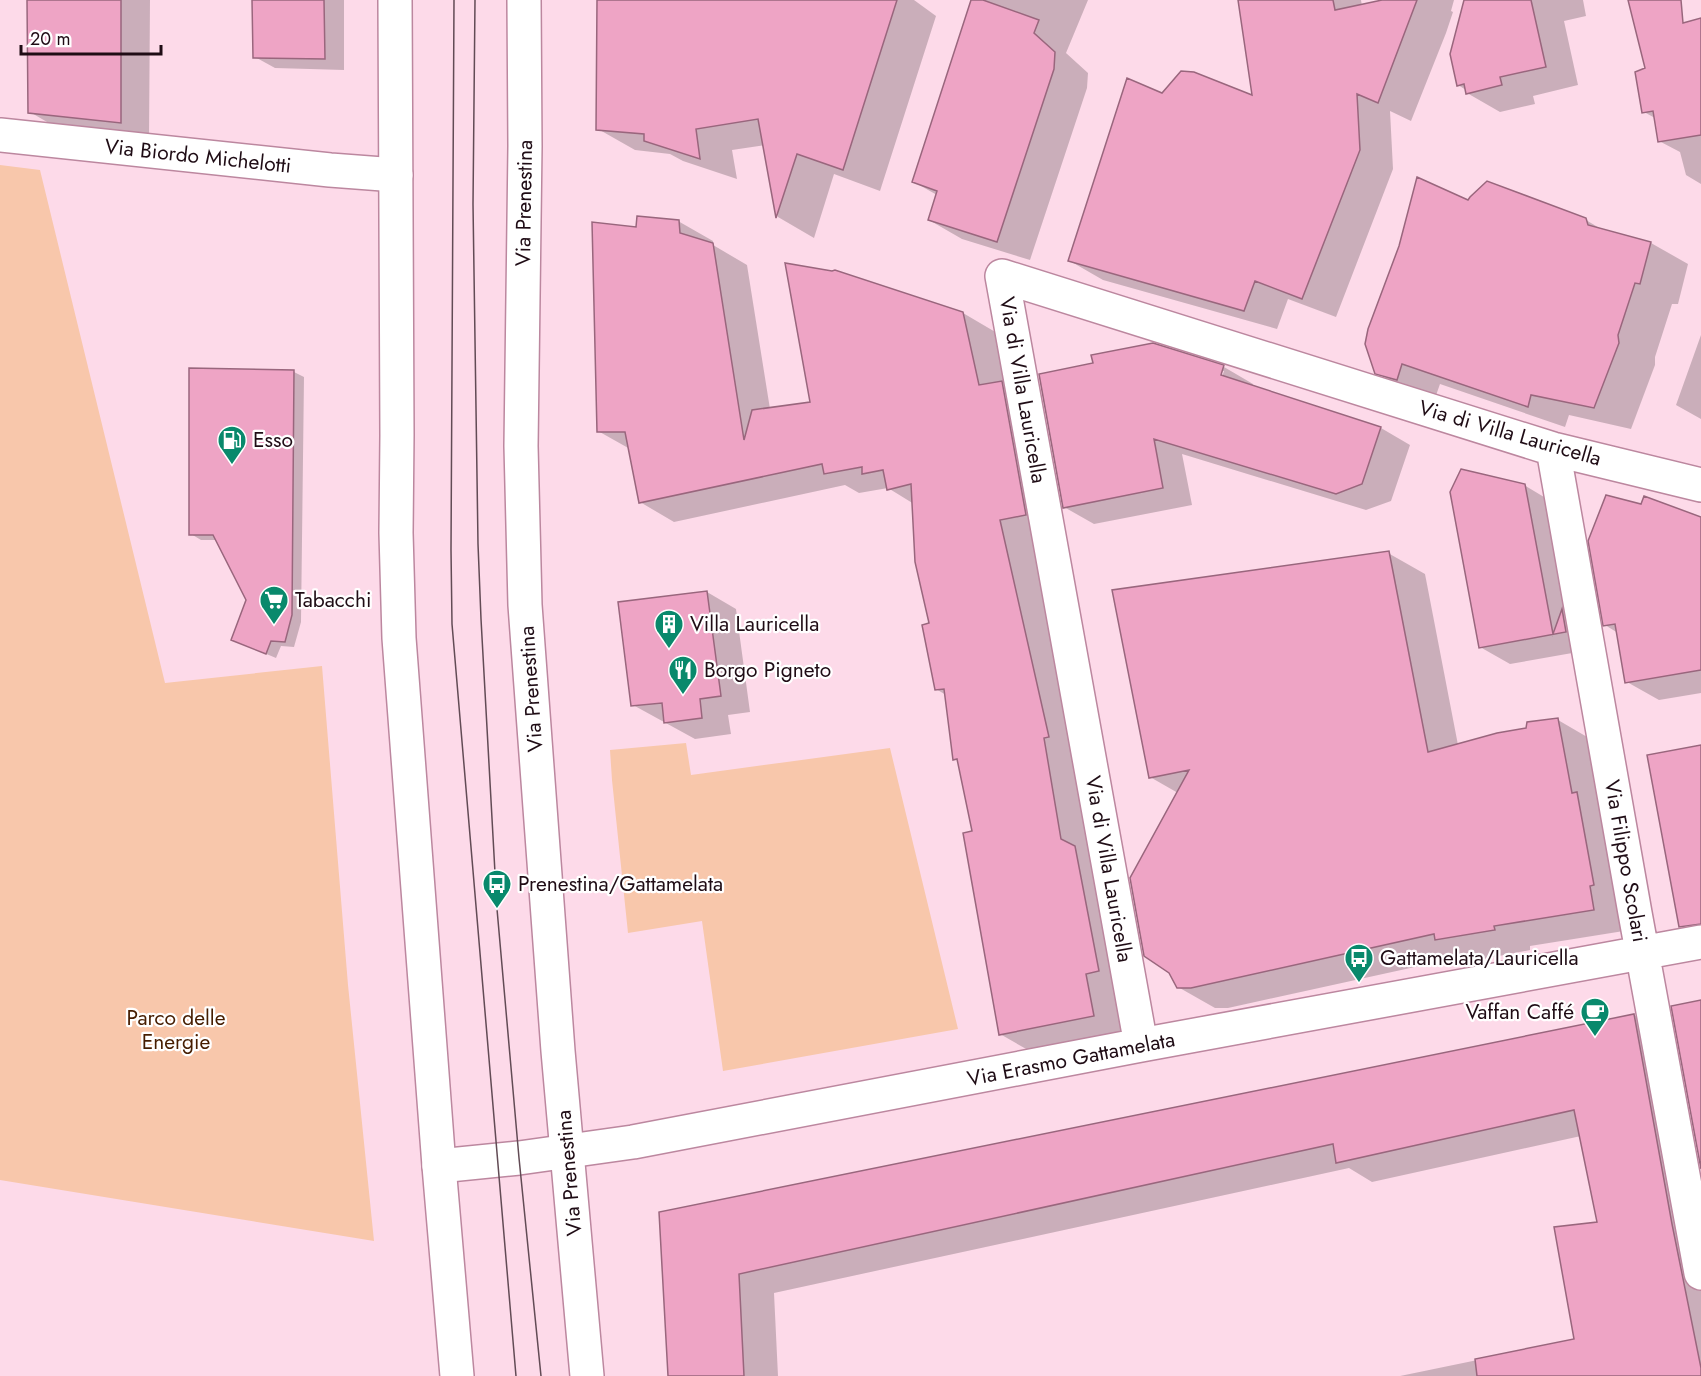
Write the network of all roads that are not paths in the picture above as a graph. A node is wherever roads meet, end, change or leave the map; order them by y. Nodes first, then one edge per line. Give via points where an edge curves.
1 (395, 0) edge
2 (524, 0) edge
3 (0, 135) edge
4 (396, 175) junction
5 (1553, 449) junction
6 (1701, 484) edge
7 (1701, 942) edge
8 (1643, 953) junction
9 (1141, 1045) junction
10 (567, 1152) junction
11 (439, 1166) junction
12 (1701, 1273) edge
13 (457, 1376) edge
14 (587, 1376) edge

1 - 4 street
2 - 10 street, Via Prenestina via 521,446 525,605
3 - 4 street, Via Biordo Michelotti
4 - 11 street via 399,628
5 - 6 street, Via di Villa Lauricella
5 - 8 street, Via Filippo Scolari
5 - 9 street, Via di Villa Lauricella via 1002,276
7 - 8 street, Via Erasmo Gattamelata
8 - 9 street, Via Erasmo Gattamelata
8 - 12 street, Via Filippo Scolari
9 - 10 street, Via Erasmo Gattamelata
10 - 11 street, Via Erasmo Gattamelata
10 - 14 street, Via Prenestina
11 - 13 street

